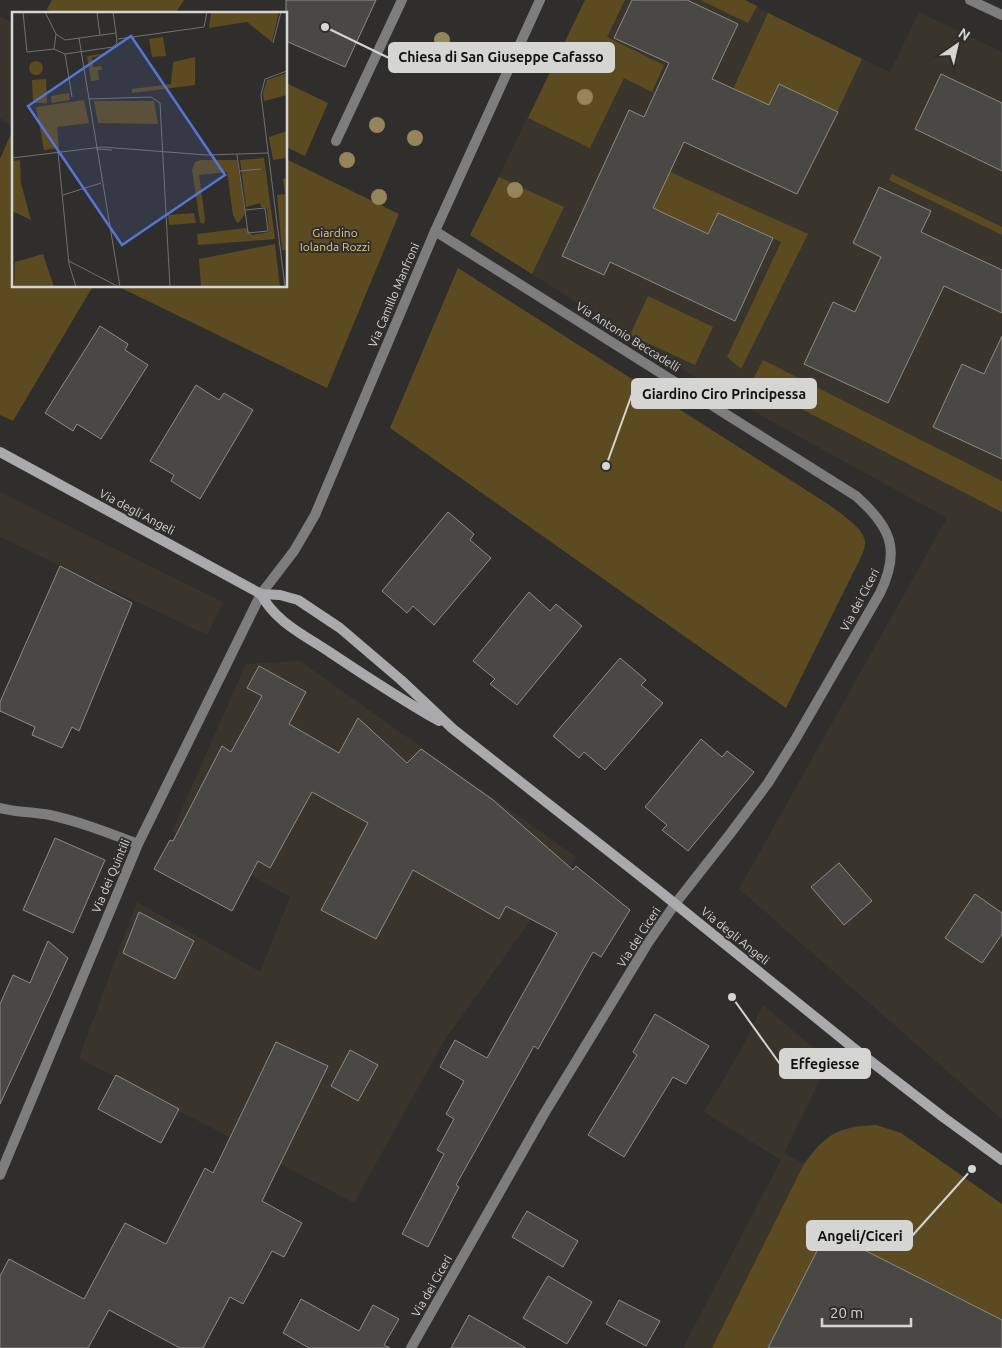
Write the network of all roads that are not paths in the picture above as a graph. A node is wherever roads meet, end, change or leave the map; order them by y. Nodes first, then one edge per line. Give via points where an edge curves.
1 (402, 0) edge
2 (540, 0) edge
3 (970, 0) edge
4 (1002, 15) edge
5 (336, 141) dead end
6 (435, 231) junction
7 (0, 452) edge
8 (892, 547) joint
9 (261, 594) junction
10 (453, 729) junction
11 (0, 808) edge
12 (138, 844) junction
13 (675, 904) junction
14 (1002, 1160) edge
15 (0, 1175) edge
16 (411, 1348) edge

1 - 5 street
2 - 6 street, Via Camillo Manfroni
3 - 4 street
6 - 8 street, Via Antonio Beccadelli via 842,486 875,514
6 - 9 street, Via Camillo Manfroni via 315,514 304,536
7 - 9 street, Via degli Angeli
8 - 13 street, Via dei Ciceri via 890,572 880,593 795,740 742,819
9 - 10 street, Via degli Angeli via 266,605 287,624 397,697
9 - 10 street, Via degli Angeli via 288,596 310,607 371,653
9 - 12 street, Via dei Quintili
10 - 13 street, Via degli Angeli
11 - 12 street via 69,820
12 - 15 street, Via dei Quintili
13 - 14 street, Via degli Angeli via 851,1046
13 - 16 street, Via dei Ciceri via 544,1114

